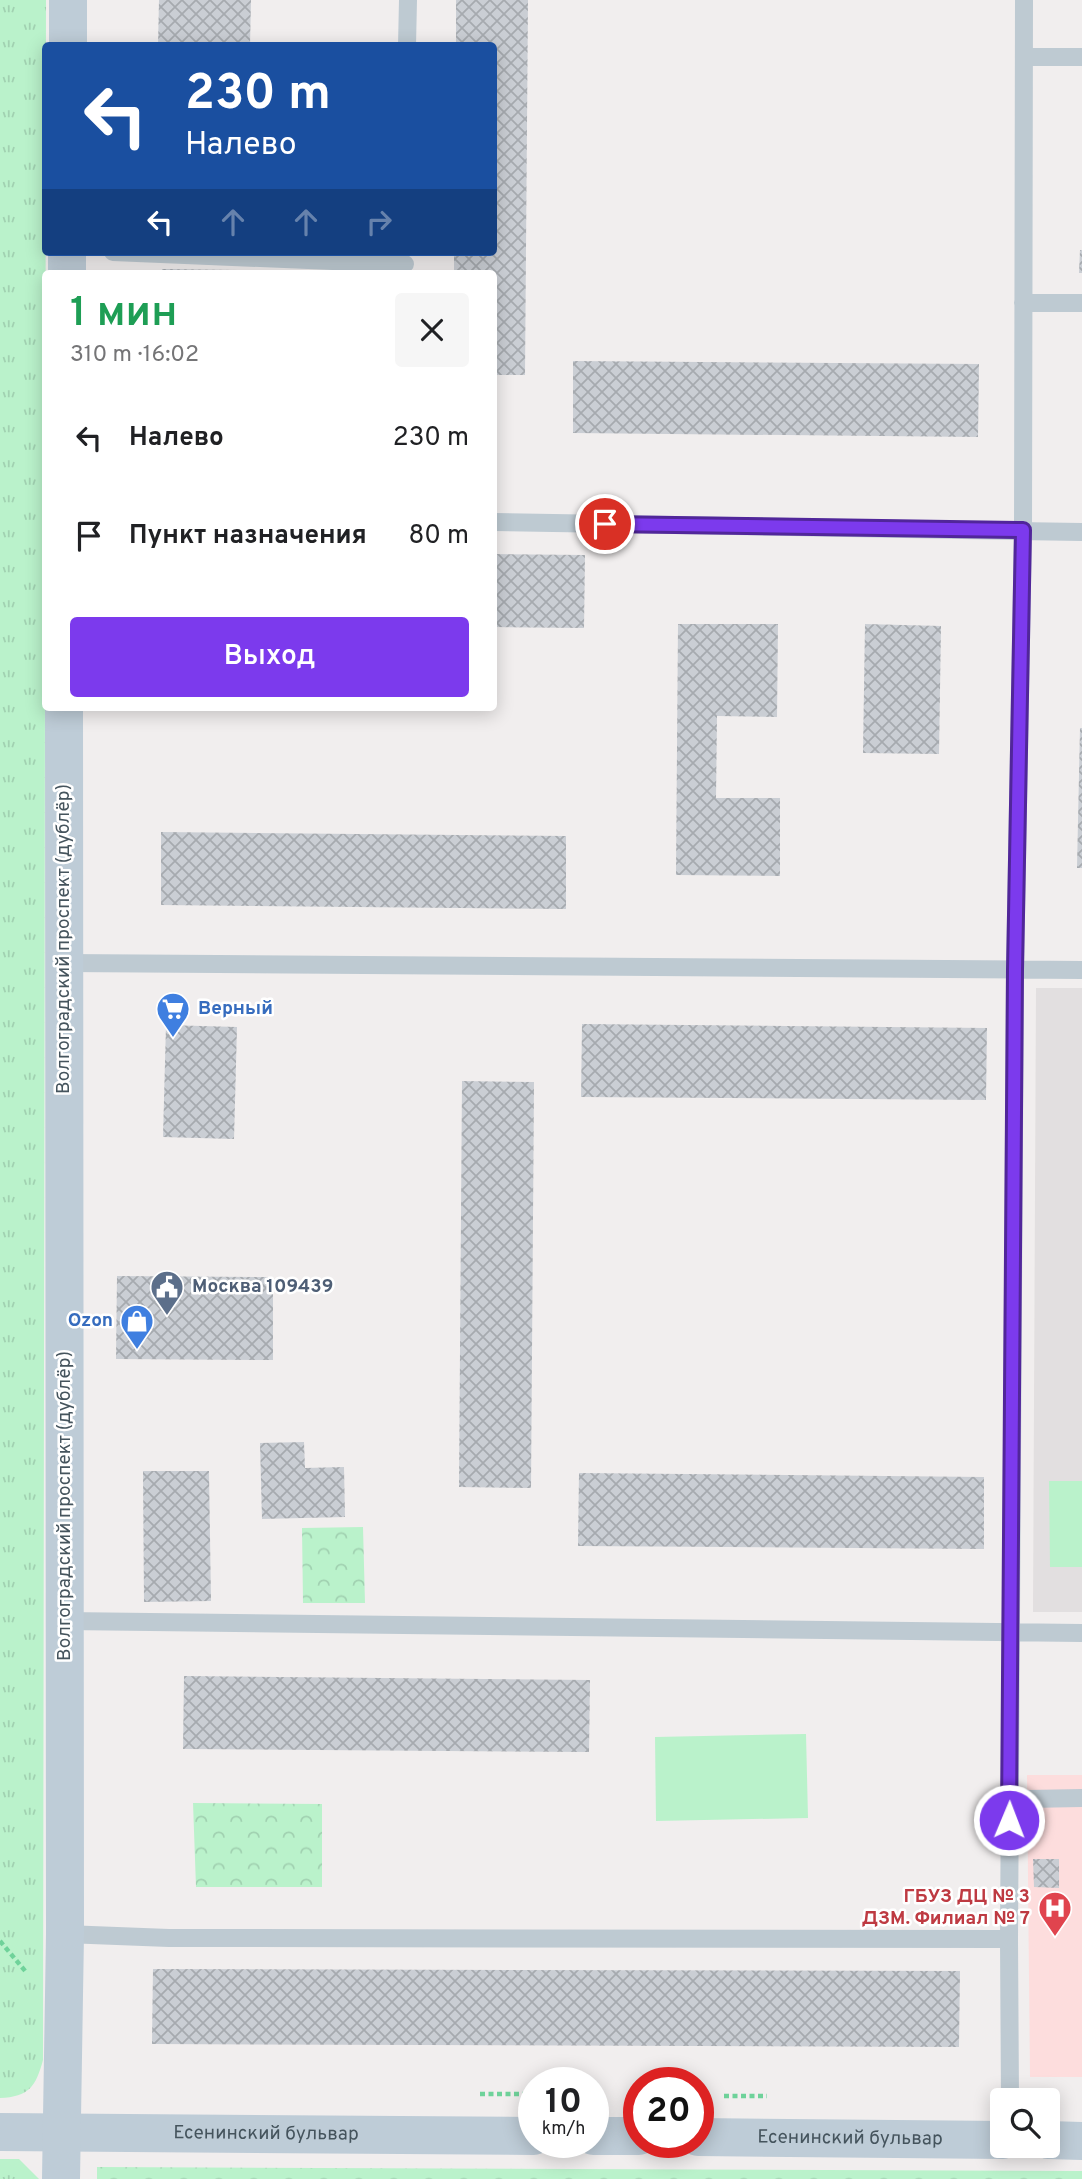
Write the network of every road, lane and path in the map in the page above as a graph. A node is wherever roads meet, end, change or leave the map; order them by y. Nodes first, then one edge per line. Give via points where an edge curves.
1 (68, 0) edge
2 (408, 0) edge
3 (1024, 0) edge
4 (68, 42) edge
5 (407, 42) edge
6 (1024, 57) junction
7 (1082, 57) edge
8 (298, 256) edge
9 (405, 263) edge
10 (1023, 303) junction
11 (1082, 303) edge
12 (497, 522) edge
13 (1023, 530) junction
14 (1082, 532) edge
15 (64, 711) edge
16 (64, 963) junction
17 (1015, 970) junction
18 (1082, 970) edge
19 (65, 1621) junction
20 (1012, 1633) junction
21 (1082, 1633) edge
22 (1010, 1796) junction
23 (1082, 1798) edge
24 (65, 1934) junction
25 (1009, 1939) junction
26 (1010, 2088) edge
27 (0, 2132) edge
28 (61, 2133) junction
29 (518, 2136) edge
30 (714, 2137) edge
31 (990, 2140) edge
32 (1060, 2140) edge
33 (1082, 2141) edge
34 (61, 2179) edge

1 - 4 street
2 - 5 lane
3 - 6 lane
6 - 7 lane
6 - 10 lane
8 - 9 lane
10 - 11 lane
10 - 13 lane
12 - 13 lane
13 - 14 lane
13 - 17 lane
15 - 16 street, Волгоградский проспект (дублёр)
16 - 17 lane
16 - 19 street, Волгоградский проспект (дублёр)
17 - 18 lane
17 - 20 lane
19 - 20 lane
19 - 24 street, Волгоградский проспект (дублёр)
20 - 21 lane
20 - 22 lane
22 - 23 lane
22 - 25 lane
24 - 25 lane
24 - 28 street, Волгоградский проспект (дублёр)
25 - 26 lane
27 - 28 street, Есенинский бульвар
28 - 29 street, Есенинский бульвар
28 - 34 street, Волгоградский проспект (дублёр)
30 - 31 street, Есенинский бульвар
32 - 33 street

